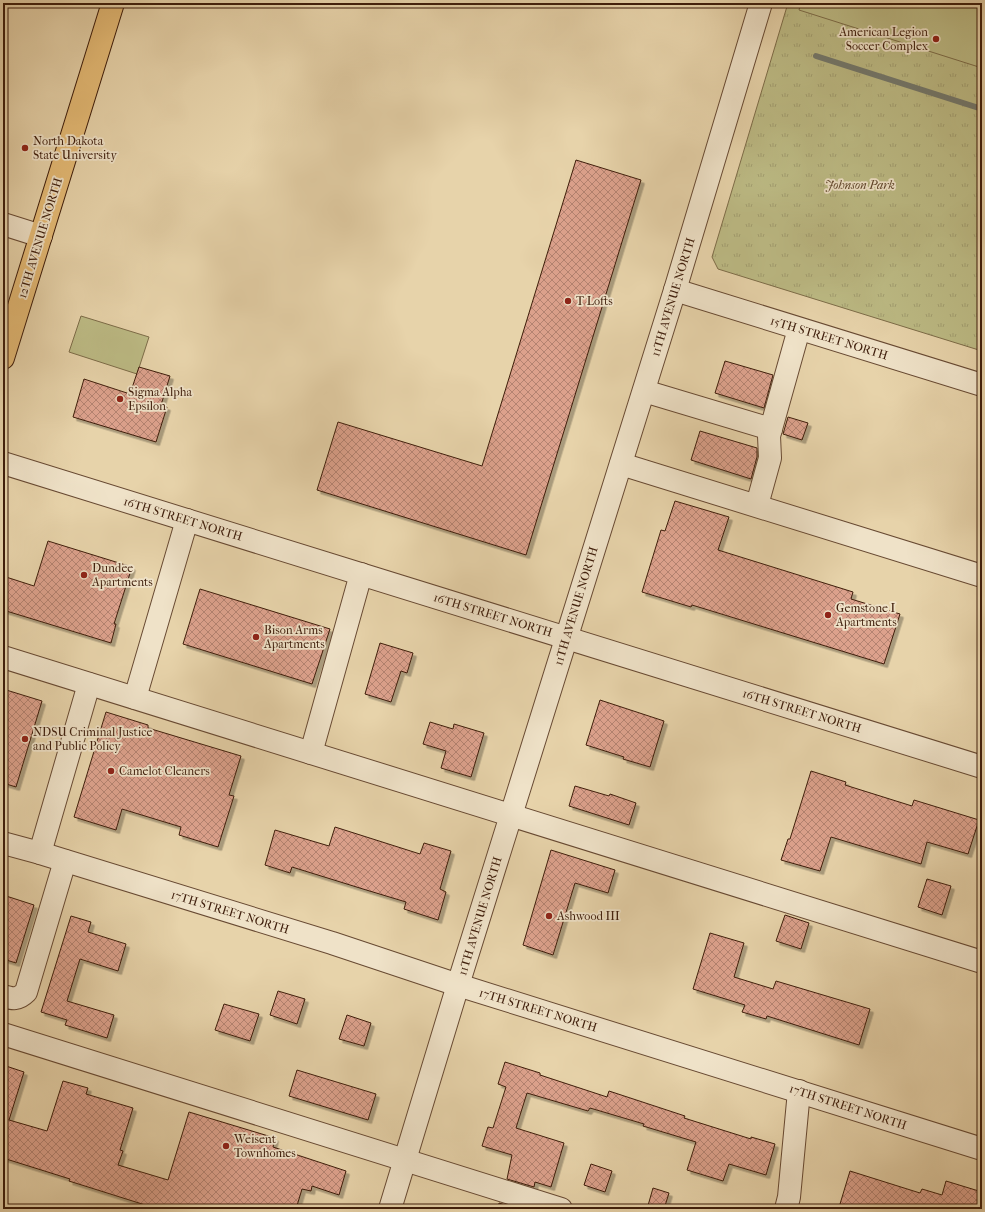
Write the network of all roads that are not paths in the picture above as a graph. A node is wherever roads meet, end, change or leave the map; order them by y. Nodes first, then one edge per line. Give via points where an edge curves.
1 (114, 3) edge
2 (761, 3) edge
3 (3, 224) edge
4 (41, 236) junction
5 (675, 290) junction
6 (799, 328) junction
7 (3, 358) edge
8 (982, 385) edge
9 (644, 391) junction
10 (771, 429) junction
11 (3, 463) edge
12 (621, 464) junction
13 (757, 506) junction
14 (186, 520) junction
15 (361, 574) junction
16 (982, 576) edge
17 (567, 638) junction
18 (3, 657) edge
19 (88, 684) junction
20 (135, 698) junction
21 (311, 753) junction
22 (982, 767) edge
23 (512, 815) junction
24 (3, 843) edge
25 (40, 853) junction
26 (65, 861) junction
27 (982, 962) edge
28 (458, 985) junction
29 (3, 996) edge
30 (3, 1034) edge
31 (799, 1091) junction
32 (982, 1149) edge
33 (405, 1160) junction
34 (788, 1203) edge
35 (390, 1209) edge
36 (561, 1209) edge

1 - 4 main road, 12TH AVENUE NORTH
2 - 5 street, 11TH AVENUE NORTH
3 - 4 street
4 - 7 main road, 12TH AVENUE NORTH
5 - 6 street, 15TH STREET NORTH
5 - 9 street, 11TH AVENUE NORTH
6 - 8 street, 15TH STREET NORTH
6 - 10 street
9 - 10 street
9 - 12 street, 11TH AVENUE NORTH
10 - 13 street via 770,458
11 - 14 street, 16TH STREET NORTH
12 - 13 street
12 - 17 street, 11TH AVENUE NORTH
13 - 16 street
14 - 15 street, 16TH STREET NORTH
14 - 20 street
15 - 17 street, 16TH STREET NORTH
15 - 21 street
17 - 22 street, 16TH STREET NORTH
17 - 23 street, 11TH AVENUE NORTH
18 - 19 street
19 - 20 street
19 - 25 street
20 - 21 street
21 - 23 street
23 - 27 street
23 - 28 street, 11TH AVENUE NORTH
24 - 25 street, 17TH STREET NORTH
25 - 26 street, 17TH STREET NORTH
26 - 28 street, 17TH STREET NORTH via 332,943
26 - 29 street via 26,992 14,999
28 - 31 street, 17TH STREET NORTH
28 - 33 street, 11TH AVENUE NORTH
30 - 33 street
31 - 32 street, 17TH STREET NORTH
31 - 34 street
33 - 35 street, 11TH AVENUE NORTH
33 - 36 street

